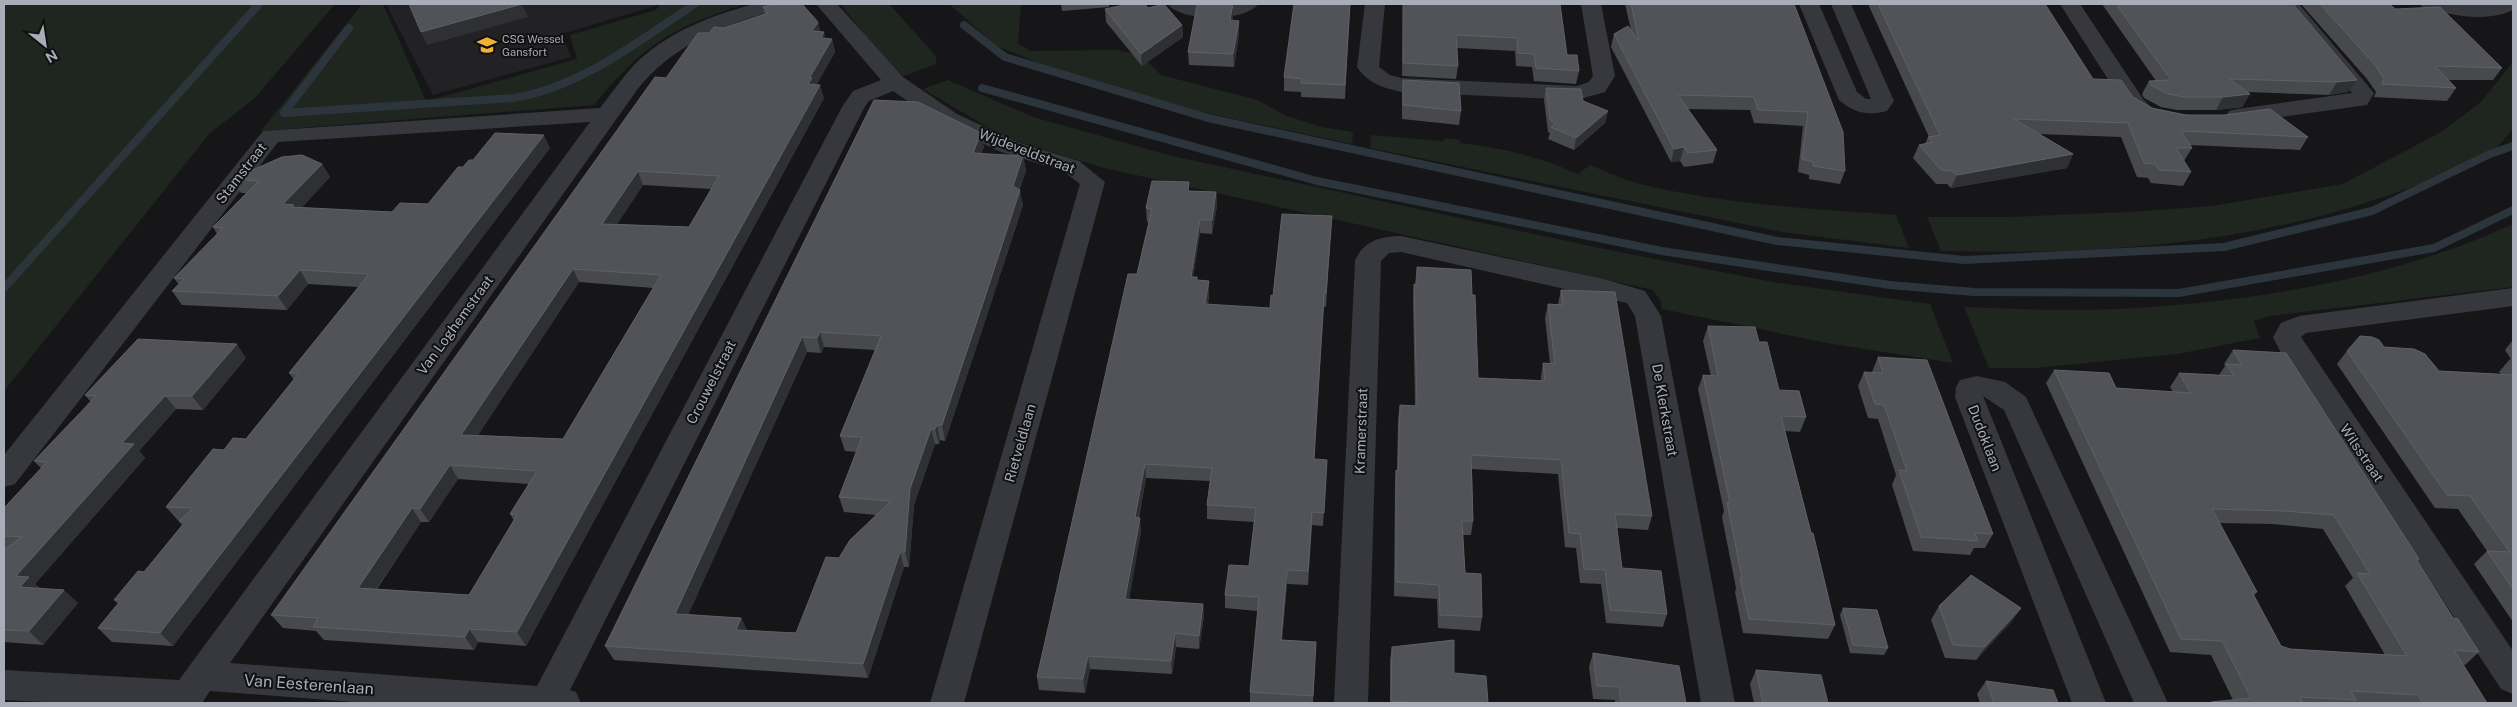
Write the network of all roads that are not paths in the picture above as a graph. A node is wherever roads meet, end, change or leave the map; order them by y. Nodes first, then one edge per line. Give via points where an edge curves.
1 (775, 4) edge
2 (826, 4) edge
3 (1178, 4) edge
4 (1248, 4) edge
5 (1375, 4) edge
6 (1591, 4) edge
7 (1810, 4) edge
8 (1841, 4) edge
9 (2070, 4) edge
10 (2288, 4) edge
11 (2430, 4) edge
12 (2509, 4) edge
13 (895, 82) junction
14 (607, 114) junction
15 (2162, 116) edge
16 (2216, 119) edge
17 (1093, 182) joint
18 (1461, 255) joint
19 (2513, 297) edge
20 (4, 476) edge
21 (2513, 679) edge
22 (4, 685) edge
23 (191, 691) edge
24 (552, 703) edge
25 (947, 703) edge
26 (1351, 703) edge
27 (1718, 703) edge
28 (2089, 703) edge
29 (2151, 703) edge

1 - 14 street, Van Loghemstraat via 695,30 643,69
2 - 13 street, Wijdeveldstraat
3 - 4 street via 1196,10 1217,11
5 - 6 street via 1368,67 1373,75 1386,82 1577,93 1592,91 1601,85 1604,76
7 - 8 street via 1847,95 1860,106 1879,106 1883,101 1881,94
9 - 15 street via 2135,104
10 - 16 street via 2363,94 2359,100 2350,103
11 - 12 street via 2486,10
13 - 17 street, Wijdeveldstraat via 949,119 1009,147 1071,166
13 - 24 street, Crouwelstraat via 867,93 852,106
14 - 20 street, Stamstraat via 271,136
14 - 23 street, Van Loghemstraat
17 - 25 street, Rietveldlaan
18 - 26 street, Kramerstraat via 1390,244 1374,250 1368,262
18 - 27 street, De Klerkstraat via 1636,297 1648,316
19 - 21 street, Wilsstraat via 2299,325 2287,337
22 - 23 street, Van Eesterenlaan
23 - 24 street, Van Eesterenlaan
28 - 29 street, Dudoklaan via 1969,397 1970,387 1983,384 2000,390 2016,404

